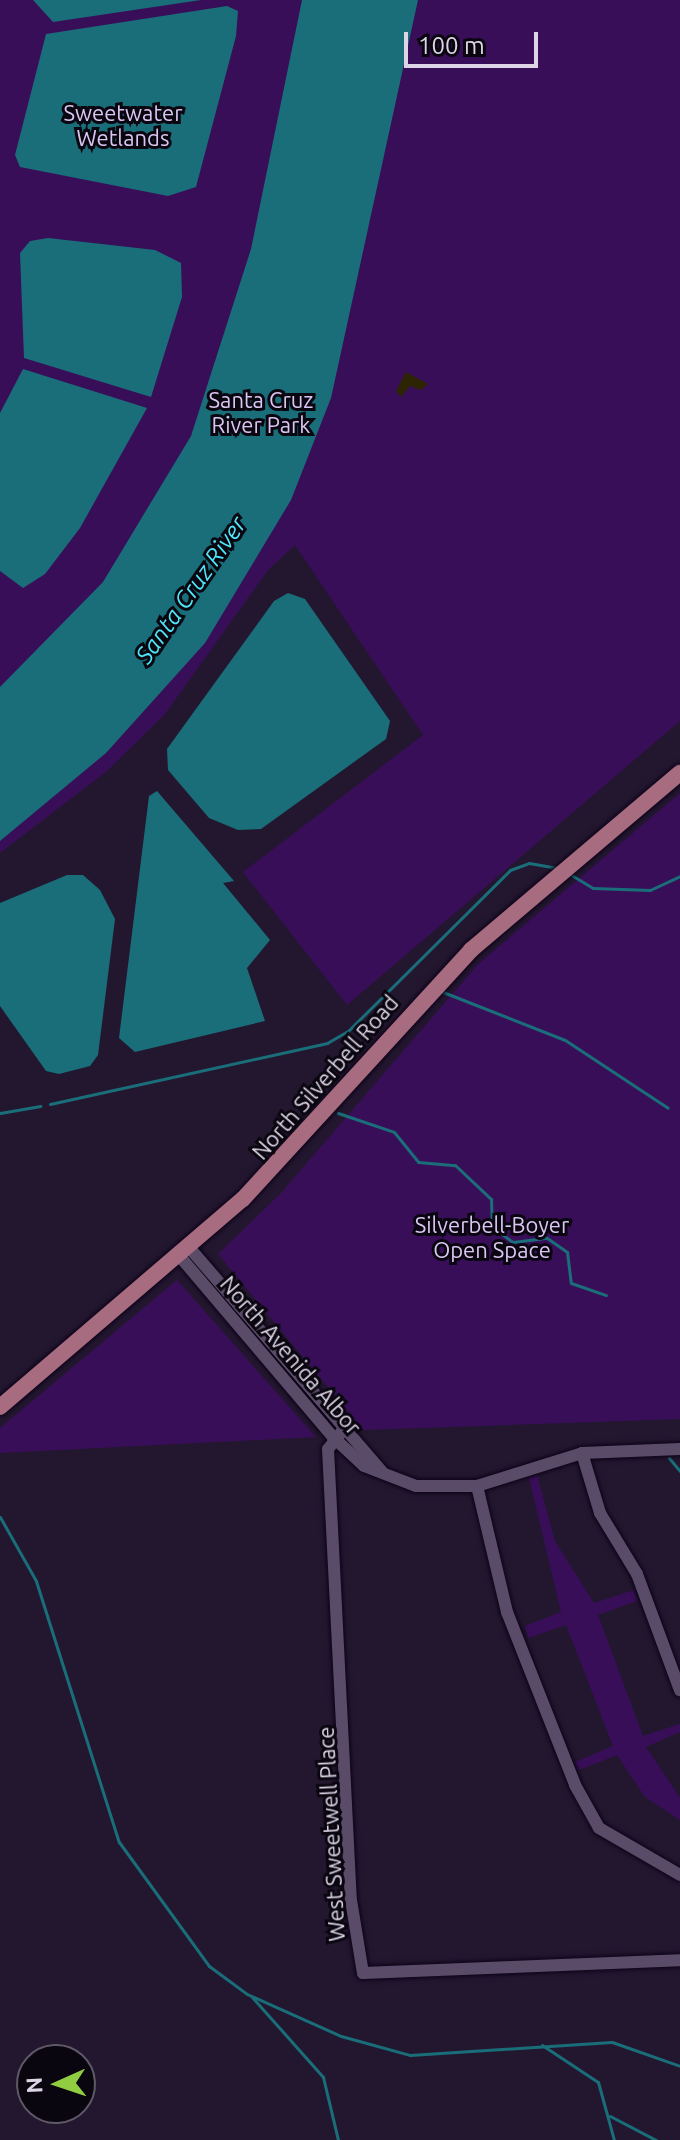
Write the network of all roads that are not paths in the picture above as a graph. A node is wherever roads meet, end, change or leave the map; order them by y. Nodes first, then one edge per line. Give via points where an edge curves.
1 (680, 773) edge
2 (182, 1249) junction
3 (0, 1407) edge
4 (338, 1434) junction
5 (680, 1449) edge
6 (582, 1453) junction
7 (477, 1486) junction
8 (680, 1690) edge
9 (680, 1875) edge
10 (680, 1960) edge

1 - 2 main road, North Silverbell Road via 471,950 278,1165
2 - 3 main road, North Silverbell Road
2 - 4 street, North Avenida Albor
4 - 7 street, North Avenida Albor via 382,1472 416,1486
4 - 10 street, West Sweetwell Place via 351,1900 363,1973
5 - 6 street, North Avenida Albor
6 - 7 street, North Avenida Albor
6 - 8 street via 600,1513 637,1574
7 - 9 street via 507,1612 575,1785 599,1828

